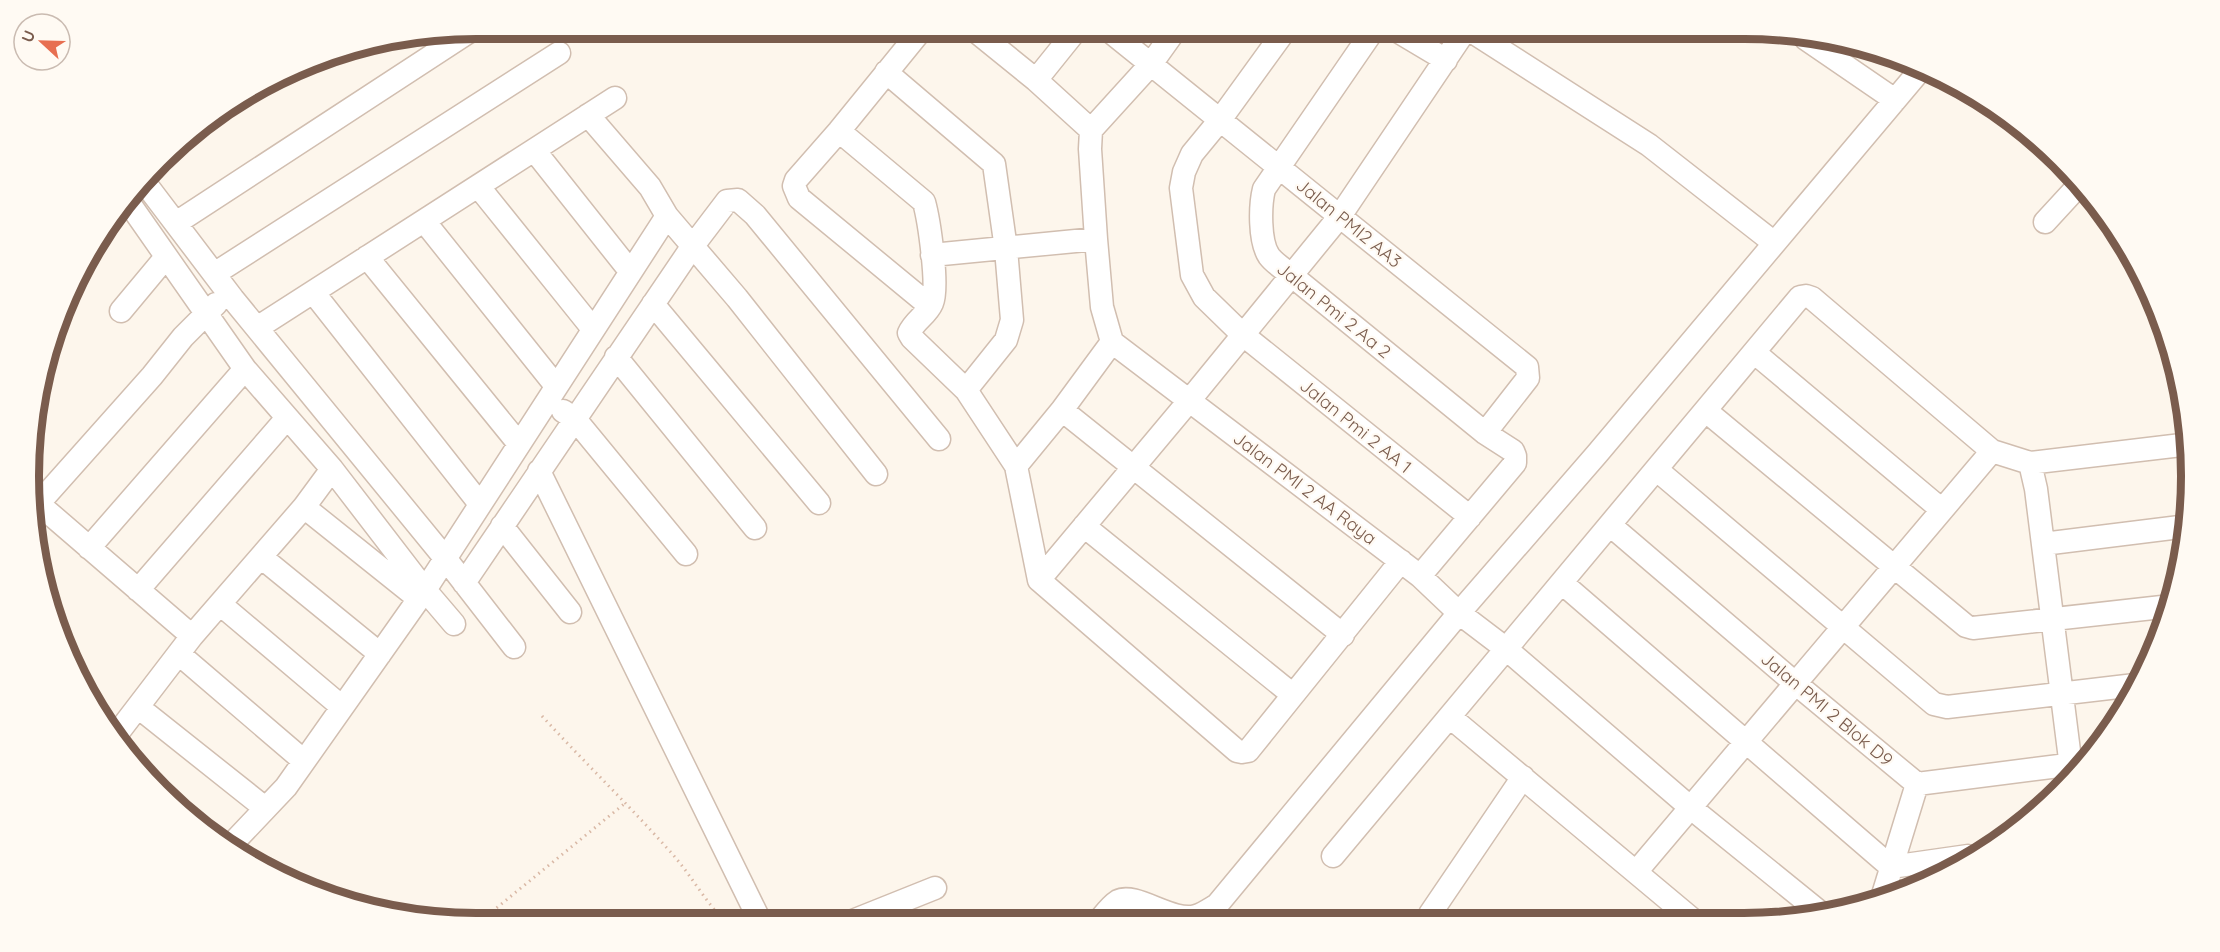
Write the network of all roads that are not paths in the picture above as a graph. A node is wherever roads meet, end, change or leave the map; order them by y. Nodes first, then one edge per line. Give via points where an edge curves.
1 (913, 39) edge
2 (986, 39) edge
3 (1068, 39) edge
4 (1120, 39) edge
5 (1168, 39) edge
6 (1278, 39) edge
7 (1366, 39) edge
8 (1412, 39) edge
9 (1460, 39) edge
10 (1484, 39) edge
11 (457, 40) edge
12 (1815, 45) edge
13 (559, 53) dead end
14 (1446, 60) junction
15 (1151, 64) junction
16 (886, 72) junction
17 (1916, 75) edge
18 (1036, 80) junction
19 (615, 98) dead end
20 (1895, 100) junction
21 (588, 115) junction
22 (1220, 120) junction
23 (1091, 130) junction
24 (839, 131) junction
25 (534, 150) junction
26 (1278, 166) junction
27 (478, 186) junction
28 (148, 187) edge
29 (2074, 190) edge
30 (132, 207) edge
31 (667, 216) junction
32 (1340, 216) junction
33 (424, 221) junction
34 (2044, 222) dead end
35 (176, 223) junction
36 (1096, 239) junction
37 (1773, 242) junction
38 (692, 247) junction
39 (1006, 249) junction
40 (932, 255) junction
41 (166, 257) junction
42 (367, 257) junction
43 (630, 271) junction
44 (1291, 275) junction
45 (221, 283) junction
46 (313, 292) junction
47 (653, 304) junction
48 (930, 306) junction
49 (121, 311) dead end
50 (205, 315) junction
51 (257, 328) junction
52 (593, 329) junction
53 (1242, 334) junction
54 (1112, 342) junction
55 (1755, 353) junction
56 (616, 357) junction
57 (245, 369) junction
58 (966, 390) junction
59 (552, 393) junction
60 (1189, 401) junction
61 (1062, 410) junction
62 (1706, 411) junction
63 (287, 418) junction
64 (575, 419) junction
65 (1485, 433) junction
66 (939, 439) dead end
67 (519, 444) junction
68 (2180, 445) edge
69 (1992, 452) junction
70 (2030, 463) junction
71 (1016, 466) junction
72 (1132, 467) junction
73 (332, 469) junction
74 (1656, 470) junction
75 (539, 471) junction
76 (876, 474) dead end
77 (40, 498) edge
78 (819, 503) dead end
79 (480, 504) junction
80 (40, 505) edge
81 (304, 507) junction
82 (1942, 510) junction
83 (1470, 517) junction
84 (1610, 525) junction
85 (502, 526) junction
86 (1083, 526) junction
87 (2178, 527) edge
88 (755, 528) dead end
89 (2043, 544) junction
90 (90, 548) junction
91 (686, 554) dead end
92 (261, 557) junction
93 (445, 558) junction
94 (1401, 561) junction
95 (1894, 567) junction
96 (1420, 576) junction
97 (1039, 580) junction
98 (464, 582) junction
99 (1562, 583) junction
100 (138, 590) junction
101 (422, 595) junction
102 (220, 604) junction
103 (2161, 607) edge
104 (570, 612) dead end
105 (1459, 613) junction
106 (2052, 618) junction
107 (454, 624) dead end
108 (1843, 627) junction
109 (1343, 635) junction
110 (186, 645) junction
111 (514, 647) dead end
112 (1505, 648) junction
113 (380, 654) junction
114 (1795, 683) junction
115 (2126, 686) edge
116 (2062, 694) junction
117 (1293, 695) junction
118 (138, 707) junction
119 (342, 707) junction
120 (1450, 717) junction
121 (120, 730) edge
122 (1746, 742) junction
123 (304, 760) junction
124 (2074, 763) edge
125 (2070, 768) edge
126 (1522, 777) junction
127 (1917, 784) junction
128 (266, 808) junction
129 (1691, 808) junction
130 (236, 841) edge
131 (1333, 856) dead end
132 (1956, 858) edge
133 (1891, 867) junction
134 (1636, 872) junction
135 (935, 888) dead end
136 (1884, 890) edge
137 (1814, 907) edge
138 (756, 913) edge
139 (872, 913) edge
140 (1107, 913) edge
141 (1163, 913) edge
142 (1202, 913) edge
143 (1431, 913) edge
144 (1685, 913) edge

1 - 16 street
2 - 18 street
3 - 18 street
4 - 15 street, Jalan PMI2 AA3
5 - 15 street
6 - 22 street, Jalan Pmi 2 AA 1
7 - 26 street, Jalan Pmi 2 Aa 2
8 - 14 street
9 - 14 street
10 - 37 street via 1649,145
11 - 35 street
12 - 20 street
13 - 45 street
14 - 32 street
15 - 22 street, Jalan PMI2 AA3
15 - 23 street
16 - 24 street
16 - 39 street via 994,164
17 - 20 street
18 - 23 street
19 - 21 street
20 - 37 street
21 - 25 street
21 - 31 street via 650,187
22 - 26 street, Jalan PMI2 AA3
22 - 53 street, Jalan Pmi 2 AA 1 via 1192,154 1181,188 1192,275 1204,297
23 - 36 street
24 - 40 street via 924,202
24 - 48 street via 796,180 795,192
25 - 27 street
25 - 43 street
26 - 32 street, Jalan PMI2 AA3
26 - 44 street, Jalan Pmi 2 Aa 2 via 1264,189 1261,203 1264,246 1269,257
27 - 33 street
27 - 52 street
28 - 35 street
29 - 34 street
30 - 41 street
31 - 38 street
31 - 43 street
32 - 44 street
32 - 65 street, Jalan PMI2 AA3 via 1527,367 1528,378
33 - 42 street
33 - 59 street
35 - 45 street
36 - 39 street
36 - 54 street via 1102,307
37 - 105 street
38 - 47 street
38 - 66 street via 727,201 738,200 755,215
38 - 76 street
39 - 40 street
39 - 58 street via 1010,331
40 - 48 street via 934,296
41 - 49 street
41 - 50 street
42 - 46 street
42 - 67 street
43 - 52 street
44 - 53 street
44 - 65 street, Jalan Pmi 2 Aa 2
45 - 50 street
45 - 51 street
46 - 51 street
46 - 79 street
47 - 56 street
47 - 78 street
48 - 58 street via 909,333
50 - 57 street
50 - 77 street
51 - 93 street
52 - 59 street
53 - 60 street
53 - 83 street, Jalan Pmi 2 AA 1
54 - 60 street, Jalan PMI 2 AA Raya
54 - 61 street
55 - 62 street
55 - 69 street via 1800,297 1812,298
55 - 82 street
56 - 64 street
56 - 88 street
57 - 63 street
57 - 90 street
58 - 71 street
59 - 64 street
59 - 67 street
60 - 72 street
60 - 94 street, Jalan PMI 2 AA Raya
61 - 71 street
61 - 72 street
62 - 74 street
62 - 95 street
63 - 73 street
63 - 100 street
64 - 75 street
64 - 91 street
65 - 83 street, Jalan Pmi 2 Aa 2 via 1513,451 1515,463
67 - 79 street
68 - 70 street
69 - 70 street
69 - 82 street
70 - 89 street
71 - 97 street
72 - 86 street
72 - 109 street
73 - 81 street
73 - 101 street
74 - 84 street
74 - 108 street
75 - 85 street
75 - 138 street
79 - 93 street
80 - 90 street
81 - 92 street
81 - 101 street
82 - 95 street
83 - 96 street
84 - 99 street
84 - 114 street, Jalan PMI 2 Blok D9
85 - 98 street
85 - 104 street
86 - 97 street
86 - 117 street
87 - 89 street
89 - 106 street
90 - 100 street
92 - 102 street
92 - 113 street
93 - 98 street
93 - 101 street
94 - 96 street, Jalan PMI 2 AA Raya
94 - 109 street
95 - 106 street via 1966,626
95 - 108 street
96 - 105 street, Jalan PMI 2 AA Raya
97 - 117 street via 1237,751 1248,751
98 - 111 street
99 - 112 street
99 - 122 street
100 - 110 street
101 - 107 street
101 - 113 street
102 - 110 street
102 - 119 street
103 - 106 street
105 - 112 street, Jalan PMI 2 AA Raya
105 - 142 street via 1217,905
106 - 116 street
108 - 114 street
108 - 116 street via 1934,704 1947,707
109 - 117 street
110 - 118 street
110 - 123 street
112 - 120 street
112 - 129 street, Jalan PMI 2 AA Raya
113 - 119 street
114 - 122 street
114 - 127 street, Jalan PMI 2 Blok D9
115 - 116 street
116 - 124 street
118 - 121 street
118 - 128 street
119 - 123 street
120 - 126 street
120 - 131 street
122 - 129 street
122 - 133 street
123 - 128 street
125 - 127 street
126 - 134 street
126 - 143 street
127 - 133 street
128 - 130 street
129 - 134 street
129 - 137 street, Jalan PMI 2 AA Raya
132 - 133 street
133 - 136 street
134 - 144 street
135 - 139 street
140 - 141 street via 1127,899

